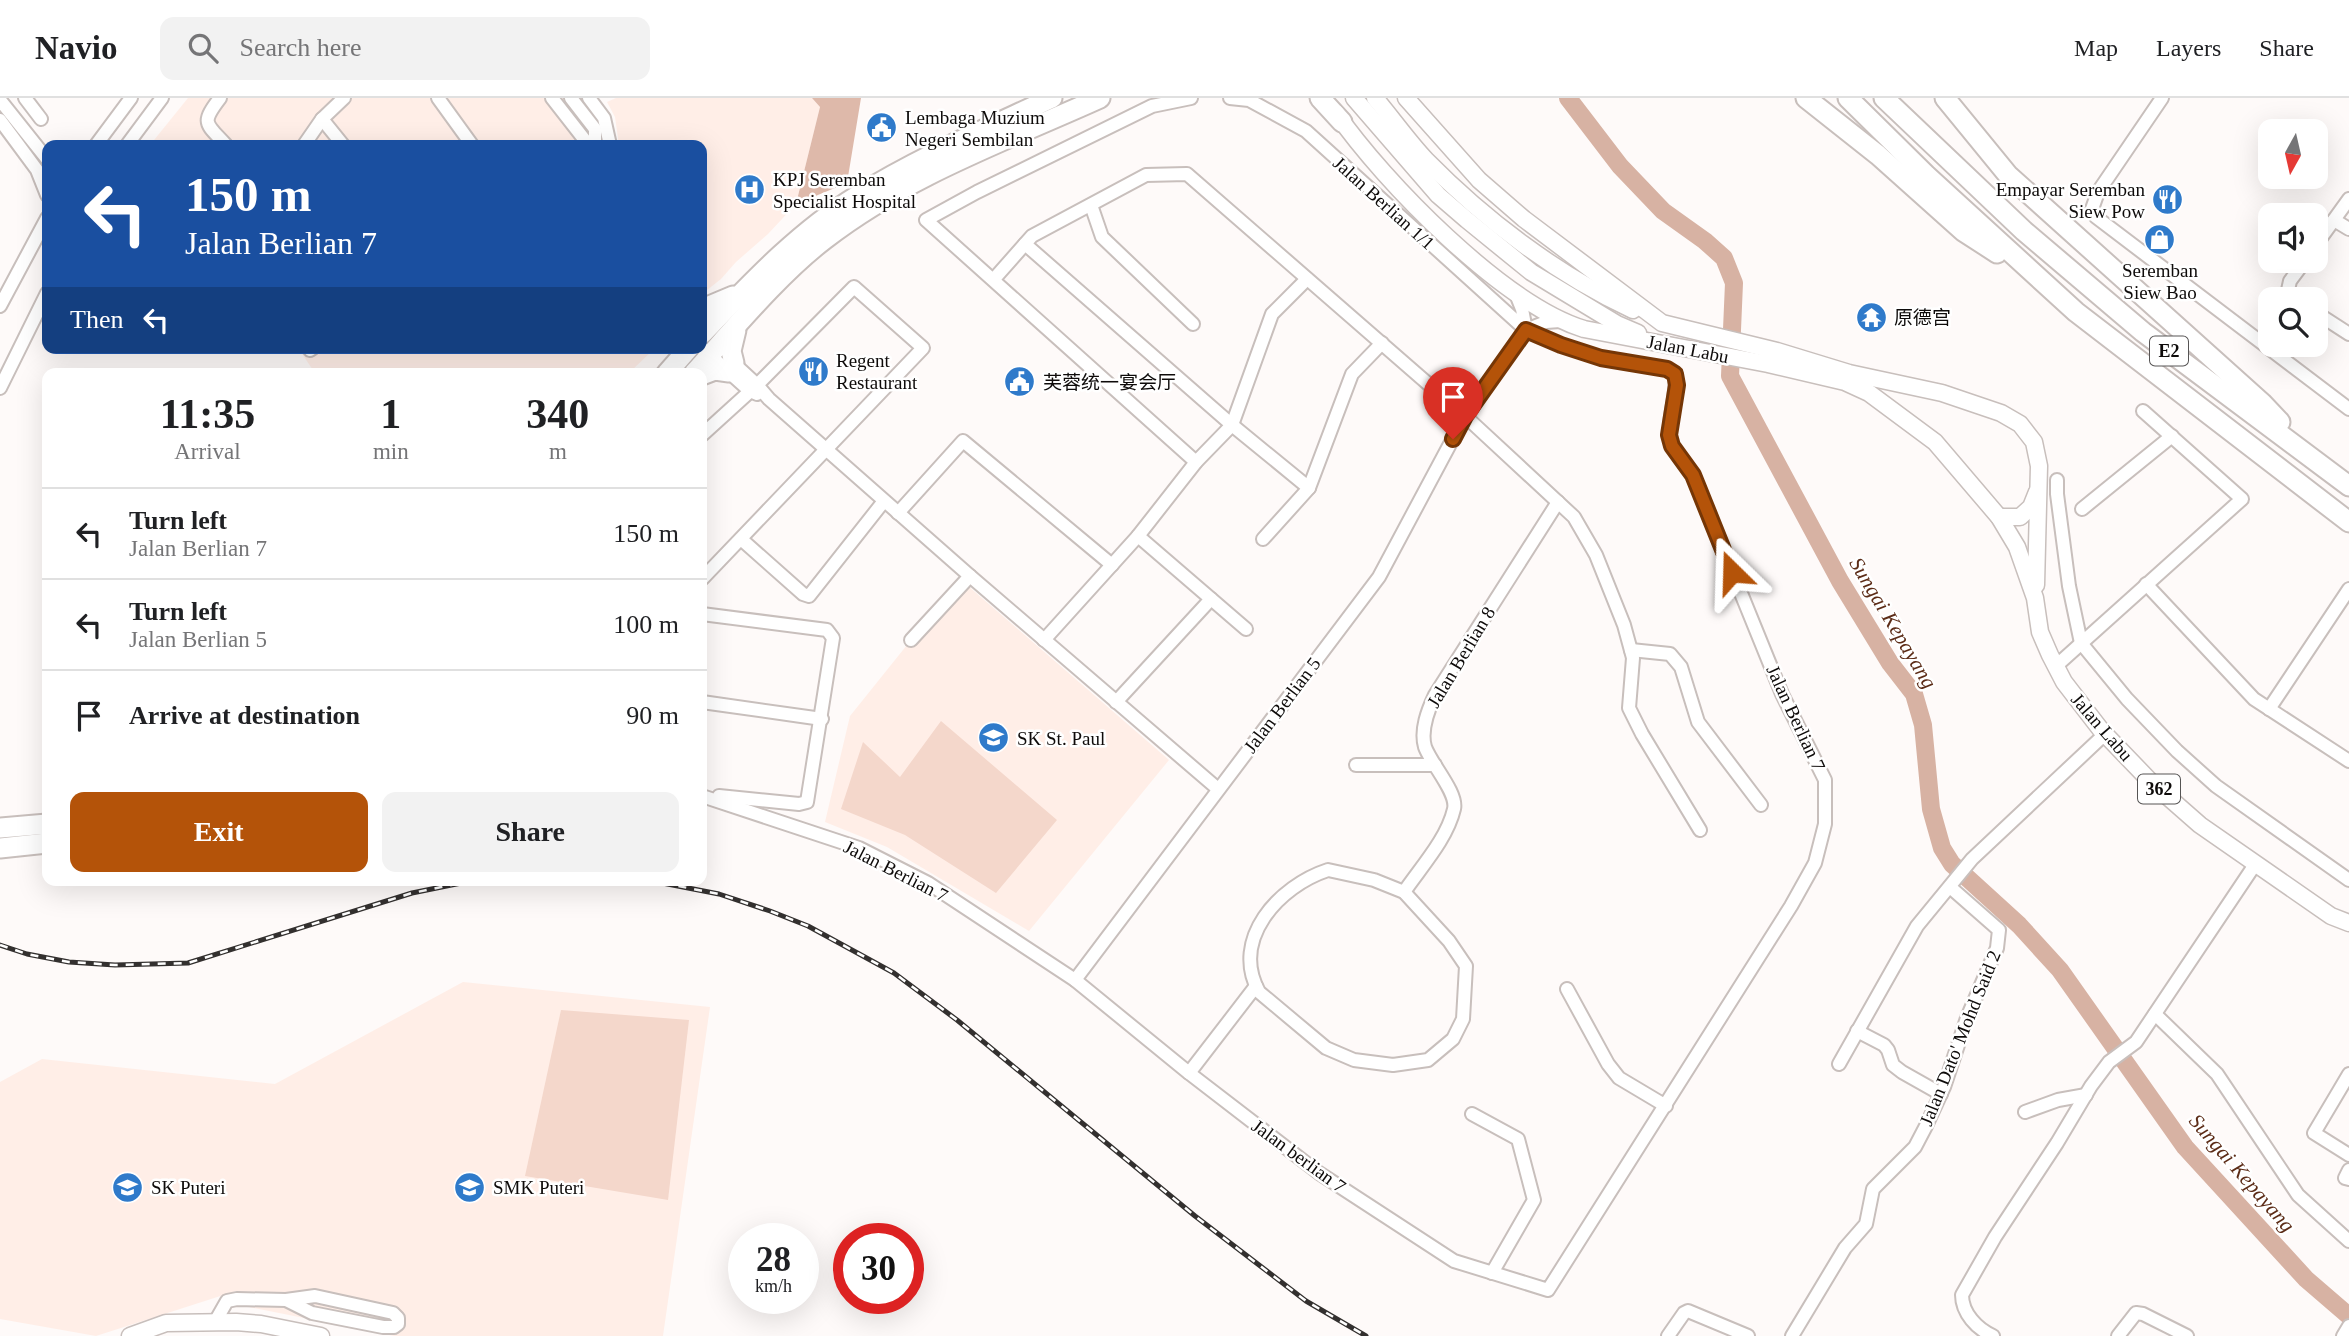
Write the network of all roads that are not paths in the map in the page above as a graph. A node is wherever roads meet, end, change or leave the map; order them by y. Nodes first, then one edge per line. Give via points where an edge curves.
1 (24, 98) edge
2 (131, 98) edge
3 (163, 98) edge
4 (220, 98) edge
5 (344, 98) edge
6 (438, 98) edge
7 (552, 98) edge
8 (571, 98) edge
9 (589, 98) edge
10 (1052, 98) edge
11 (1100, 98) edge
12 (1191, 98) edge
13 (1230, 98) edge
14 (1323, 98) edge
15 (1354, 98) edge
16 (1375, 98) edge
17 (1406, 98) edge
18 (1806, 98) edge
19 (1848, 98) edge
20 (1884, 98) edge
21 (1945, 98) edge
22 (2162, 98) edge
23 (0, 100) edge
24 (604, 118) junction
25 (41, 119) dead end
26 (322, 119) junction
27 (0, 120) edge
28 (1342, 122) joint
29 (595, 129) junction
30 (100, 140) edge
31 (131, 140) edge
32 (222, 140) edge
33 (307, 140) edge
34 (339, 140) edge
35 (468, 140) edge
36 (583, 140) edge
37 (587, 140) edge
38 (609, 140) edge
39 (42, 153) edge
40 (42, 182) edge
41 (2349, 200) edge
42 (1091, 205) junction
43 (1473, 214) junction
44 (2334, 220) junction
45 (42, 227) edge
46 (2328, 228) edge
47 (2349, 229) edge
48 (1026, 244) junction
49 (994, 279) junction
50 (1307, 279) junction
51 (2045, 285) junction
52 (741, 293) junction
53 (1517, 294) junction
54 (42, 303) edge
55 (0, 306) edge
56 (707, 307) edge
57 (2328, 320) edge
58 (1560, 321) junction
59 (1662, 323) junction
60 (1193, 324) dead end
61 (738, 325) junction
62 (707, 330) edge
63 (1526, 330) junction
64 (2349, 334) edge
65 (1382, 344) junction
66 (1663, 344) junction
67 (709, 350) edge
68 (683, 354) edge
69 (1773, 358) junction
70 (671, 368) edge
71 (731, 368) junction
72 (707, 373) edge
73 (0, 388) edge
74 (753, 388) junction
75 (2349, 409) edge
76 (2143, 411) dead end
77 (1465, 416) junction
78 (1232, 425) junction
79 (707, 430) edge
80 (2172, 436) junction
81 (827, 450) junction
82 (1196, 462) junction
83 (2319, 464) junction
84 (2057, 480) dead end
85 (2349, 486) edge
86 (1309, 488) junction
87 (2038, 490) junction
88 (884, 501) junction
89 (1558, 502) junction
90 (2082, 509) dead end
91 (898, 513) junction
92 (1999, 517) junction
93 (2349, 522) edge
94 (1138, 536) junction
95 (741, 539) junction
96 (1263, 540) dead end
97 (1112, 565) junction
98 (707, 574) edge
99 (970, 576) junction
100 (2146, 584) junction
101 (2349, 589) edge
102 (2035, 598) junction
103 (1211, 599) junction
104 (707, 615) edge
105 (1246, 629) dead end
106 (911, 640) dead end
107 (1044, 640) junction
108 (2081, 643) junction
109 (1630, 650) junction
110 (2056, 666) junction
111 (1116, 702) junction
112 (707, 703) edge
113 (2269, 709) junction
114 (822, 719) junction
115 (2105, 734) junction
116 (2348, 760) edge
117 (1356, 765) dead end
118 (1435, 765) junction
119 (1218, 789) junction
120 (708, 797) edge
121 (1761, 804) dead end
122 (42, 824) edge
123 (0, 828) edge
124 (1700, 830) dead end
125 (42, 844) edge
126 (0, 848) edge
127 (2256, 863) junction
128 (2349, 880) edge
129 (1952, 885) junction
130 (1404, 892) junction
131 (2349, 923) edge
132 (1074, 980) junction
133 (1256, 986) junction
134 (1567, 989) dead end
135 (2155, 1014) junction
136 (1857, 1031) junction
137 (1839, 1064) dead end
138 (1189, 1073) junction
139 (2349, 1074) edge
140 (1941, 1094) junction
141 (2085, 1095) junction
142 (1666, 1106) junction
143 (2025, 1112) dead end
144 (1472, 1114) dead end
145 (2349, 1155) edge
146 (2349, 1170) edge
147 (2349, 1179) edge
148 (2349, 1241) edge
149 (1492, 1273) junction
150 (1548, 1290) joint
151 (286, 1300) junction
152 (210, 1323) junction
153 (289, 1333) edge
154 (130, 1336) edge
155 (176, 1336) edge
156 (321, 1336) edge
157 (1668, 1336) edge
158 (1748, 1336) edge
159 (1792, 1336) edge
160 (1993, 1336) edge
161 (2118, 1336) edge
162 (2187, 1336) edge

1 - 25 street
2 - 30 street
3 - 31 street
4 - 32 street via 206,120
5 - 26 street
6 - 35 street
7 - 36 street
8 - 29 street
9 - 24 street
10 - 52 highway via 855,197 810,229
11 - 61 highway via 922,179 862,212 823,240
12 - 49 street via 1152,106 926,220
13 - 63 street, Jalan Berlian 1/1 via 1249,100 1306,131
14 - 28 highway
15 - 43 main road via 1437,195
16 - 43 main road
17 - 59 main road, Jalan Labu / 362 via 1479,180
18 - 51 highway via 1963,231
19 - 51 highway, E2
20 - 83 highway, E2 via 2024,231 2143,332
21 - 83 highway via 2008,174 2262,403
22 - 75 street via 2098,192 2092,209 2096,217
23 - 39 street
24 - 29 street
24 - 38 street
26 - 33 street
26 - 34 street
27 - 40 street
28 - 53 main road, Jalan Labu / 362 via 1424,215
29 - 37 street
41 - 44 street
42 - 48 street via 1032,236
42 - 50 street via 1146,176 1187,174
42 - 60 street via 1102,237
43 - 59 main road via 1611,300
43 - 66 main road via 1531,272 1617,324
44 - 46 street
44 - 47 street
45 - 55 street
48 - 49 street
48 - 78 street
49 - 82 street
50 - 65 street
50 - 78 street via 1272,314
51 - 93 highway, E2
52 - 56 highway
52 - 62 highway
53 - 58 main road, Jalan Labu / 362
53 - 63 street
54 - 73 street
57 - 64 street
58 - 63 street
58 - 66 main road, Jalan Labu / 362
59 - 69 main road, Jalan Labu / 362
61 - 67 highway
61 - 71 highway
63 - 77 street, Jalan Berlian 5
63 - 142 street, Jalan Berlian 7 via 1601,358 1675,374 1672,446 1693,475 1782,694 1825,780 1825,824 1815,863
65 - 77 street
65 - 86 street via 1352,374
66 - 69 main road, Jalan Labu / 362
67 - 71 street
68 - 70 highway
69 - 87 main road, Jalan Labu / 362 via 1942,393 2001,413 2020,424 2034,442
69 - 92 main road, Jalan Labu / 362 via 1868,393 1935,443
71 - 72 highway
71 - 74 street
74 - 79 street
74 - 81 street
74 - 81 street via 854,287 923,348
76 - 80 street
77 - 89 street
77 - 119 street, Jalan Berlian 5 via 1379,577
78 - 82 street
78 - 86 street
80 - 90 street
80 - 100 street via 2242,499
81 - 88 street
81 - 95 street
82 - 94 street
83 - 85 highway, E2
84 - 108 street via 2069,586
86 - 96 street
87 - 92 main road via 2031,507 2020,517
87 - 102 main road, Jalan Labu / 362
88 - 91 street
88 - 95 street via 809,596
89 - 109 street via 1574,517 1596,555 1625,625
89 - 118 street, Jalan Berlian 8 via 1435,695 1426,717 1425,745
91 - 97 street via 962,441
91 - 99 street
92 - 102 main road, Jalan Labu / 362 via 2017,547
94 - 97 street
94 - 103 street
95 - 98 street
97 - 107 street
99 - 106 street
99 - 107 street
100 - 108 street
100 - 113 street via 2229,674
101 - 113 street
102 - 110 main road, Jalan Labu / 362 via 2040,632
103 - 105 street
103 - 111 street
104 - 114 street via 831,633
107 - 111 street
108 - 110 street
108 - 128 street via 2127,699 2216,786
109 - 121 street via 1670,654 1681,667 1698,722
109 - 124 street via 1629,708
110 - 115 main road, Jalan Labu / 362
111 - 119 street
112 - 114 street
113 - 116 street
114 - 120 street via 807,802
115 - 127 main road, Jalan Labu / 362 via 2200,825
115 - 129 street via 1972,859
117 - 118 street
118 - 130 street, Jalan Berlian 8 via 1454,795 1455,808 1443,835
119 - 132 street, Jalan Berlian 5
120 - 132 street, Jalan Berlian 7 via 871,854 928,883
122 - 123 highway
125 - 126 highway
127 - 131 main road, Jalan Labu / 362 via 2331,916
127 - 135 street
129 - 136 street via 1917,926
129 - 140 street, Jalan Dato' Mohd Said 2 via 1994,924 2000,936
130 - 133 street via 1346,873 1328,870 1310,876 1269,910 1257,929 1250,945
130 - 133 street via 1466,966 1463,1019 1453,1039 1429,1060 1393,1065 1354,1060 1326,1048
132 - 138 street, Jalan berlian 7
133 - 138 street
134 - 142 street via 1619,1079
135 - 141 street via 2136,1042 2109,1062
135 - 148 street via 2217,1074 2298,1195
136 - 137 street
136 - 140 street via 1884,1045 1893,1065 1902,1072
138 - 149 street, Jalan berlian 7 via 1319,1173 1454,1261
139 - 145 street via 2314,1133
140 - 159 street, Jalan Dato' Mohd Said 2 via 1915,1147 1873,1189 1866,1224 1845,1248
141 - 143 street
141 - 160 street via 1962,1295 1969,1319
142 - 150 street, Jalan Berlian 7
144 - 149 street via 1518,1139 1534,1200
146 - 147 street via 2345,1178
149 - 150 street, Jalan berlian 7
151 - 151 street via 315,1296 393,1313 398,1324 383,1327 312,1313
151 - 152 street via 227,1301
152 - 153 main road via 261,1324
152 - 154 main road via 166,1324
152 - 155 main road
153 - 156 main road
157 - 158 street via 1688,1311
161 - 162 street via 2136,1313

